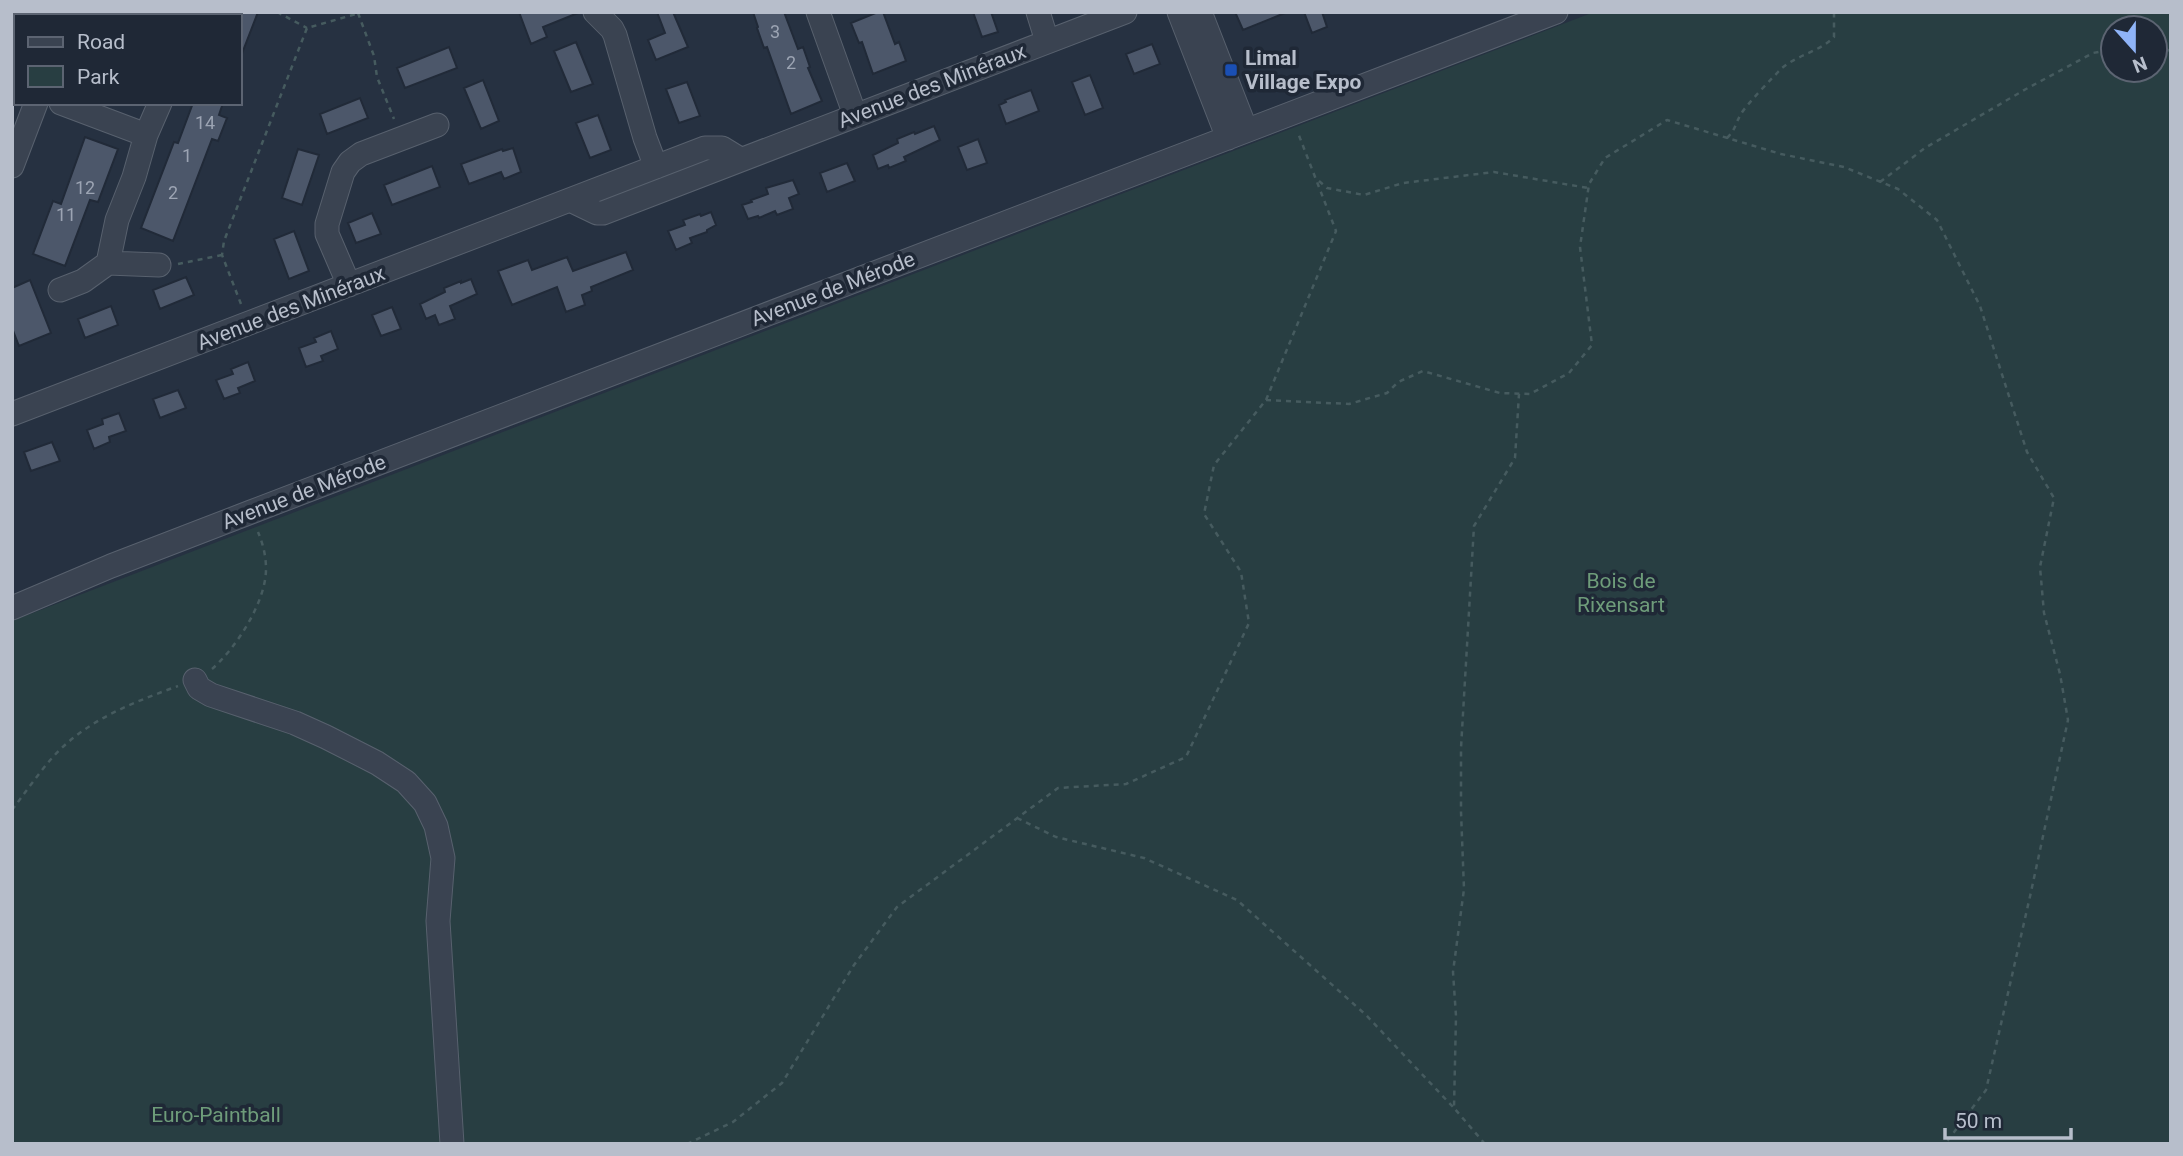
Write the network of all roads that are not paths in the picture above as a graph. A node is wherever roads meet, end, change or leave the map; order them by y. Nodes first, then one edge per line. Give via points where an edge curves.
1 (595, 12) edge
2 (818, 12) edge
3 (1038, 12) edge
4 (1125, 12) edge
5 (1179, 12) edge
6 (1200, 12) edge
7 (1556, 12) edge
8 (1047, 41) junction
9 (35, 105) edge
10 (66, 105) edge
11 (159, 105) edge
12 (855, 115) junction
13 (437, 125) dead end
14 (1237, 134) junction
15 (146, 135) junction
16 (740, 159) junction
17 (12, 166) edge
18 (656, 167) junction
19 (569, 200) junction
20 (108, 263) junction
21 (159, 265) road end
22 (349, 285) junction
23 (60, 290) dead end
24 (12, 414) edge
25 (111, 566) junction
26 (12, 593) edge
27 (12, 608) edge
28 (195, 680) road end
29 (452, 1144) edge

1 - 18 street via 615,35
2 - 12 street
3 - 8 street
4 - 8 street, Avenue des Minéraux
5 - 14 street
6 - 14 street
7 - 14 street, Avenue de Mérode
8 - 12 street, Avenue des Minéraux
9 - 17 street
10 - 15 street
11 - 15 street
12 - 16 street, Avenue des Minéraux
13 - 22 street via 361,154 343,172 327,234
14 - 25 street, Avenue de Mérode
15 - 20 street via 117,220
16 - 18 street, Avenue des Minéraux via 715,147
16 - 19 street, Avenue des Minéraux via 603,213
18 - 19 street, Avenue des Minéraux
19 - 22 street, Avenue des Minéraux
20 - 21 street
20 - 23 street
22 - 24 street, Avenue des Minéraux
25 - 26 street, Avenue de Mérode
25 - 27 street, Avenue de Mérode
28 - 29 street via 211,695 295,723 377,763 406,782 425,803 443,858 438,921

